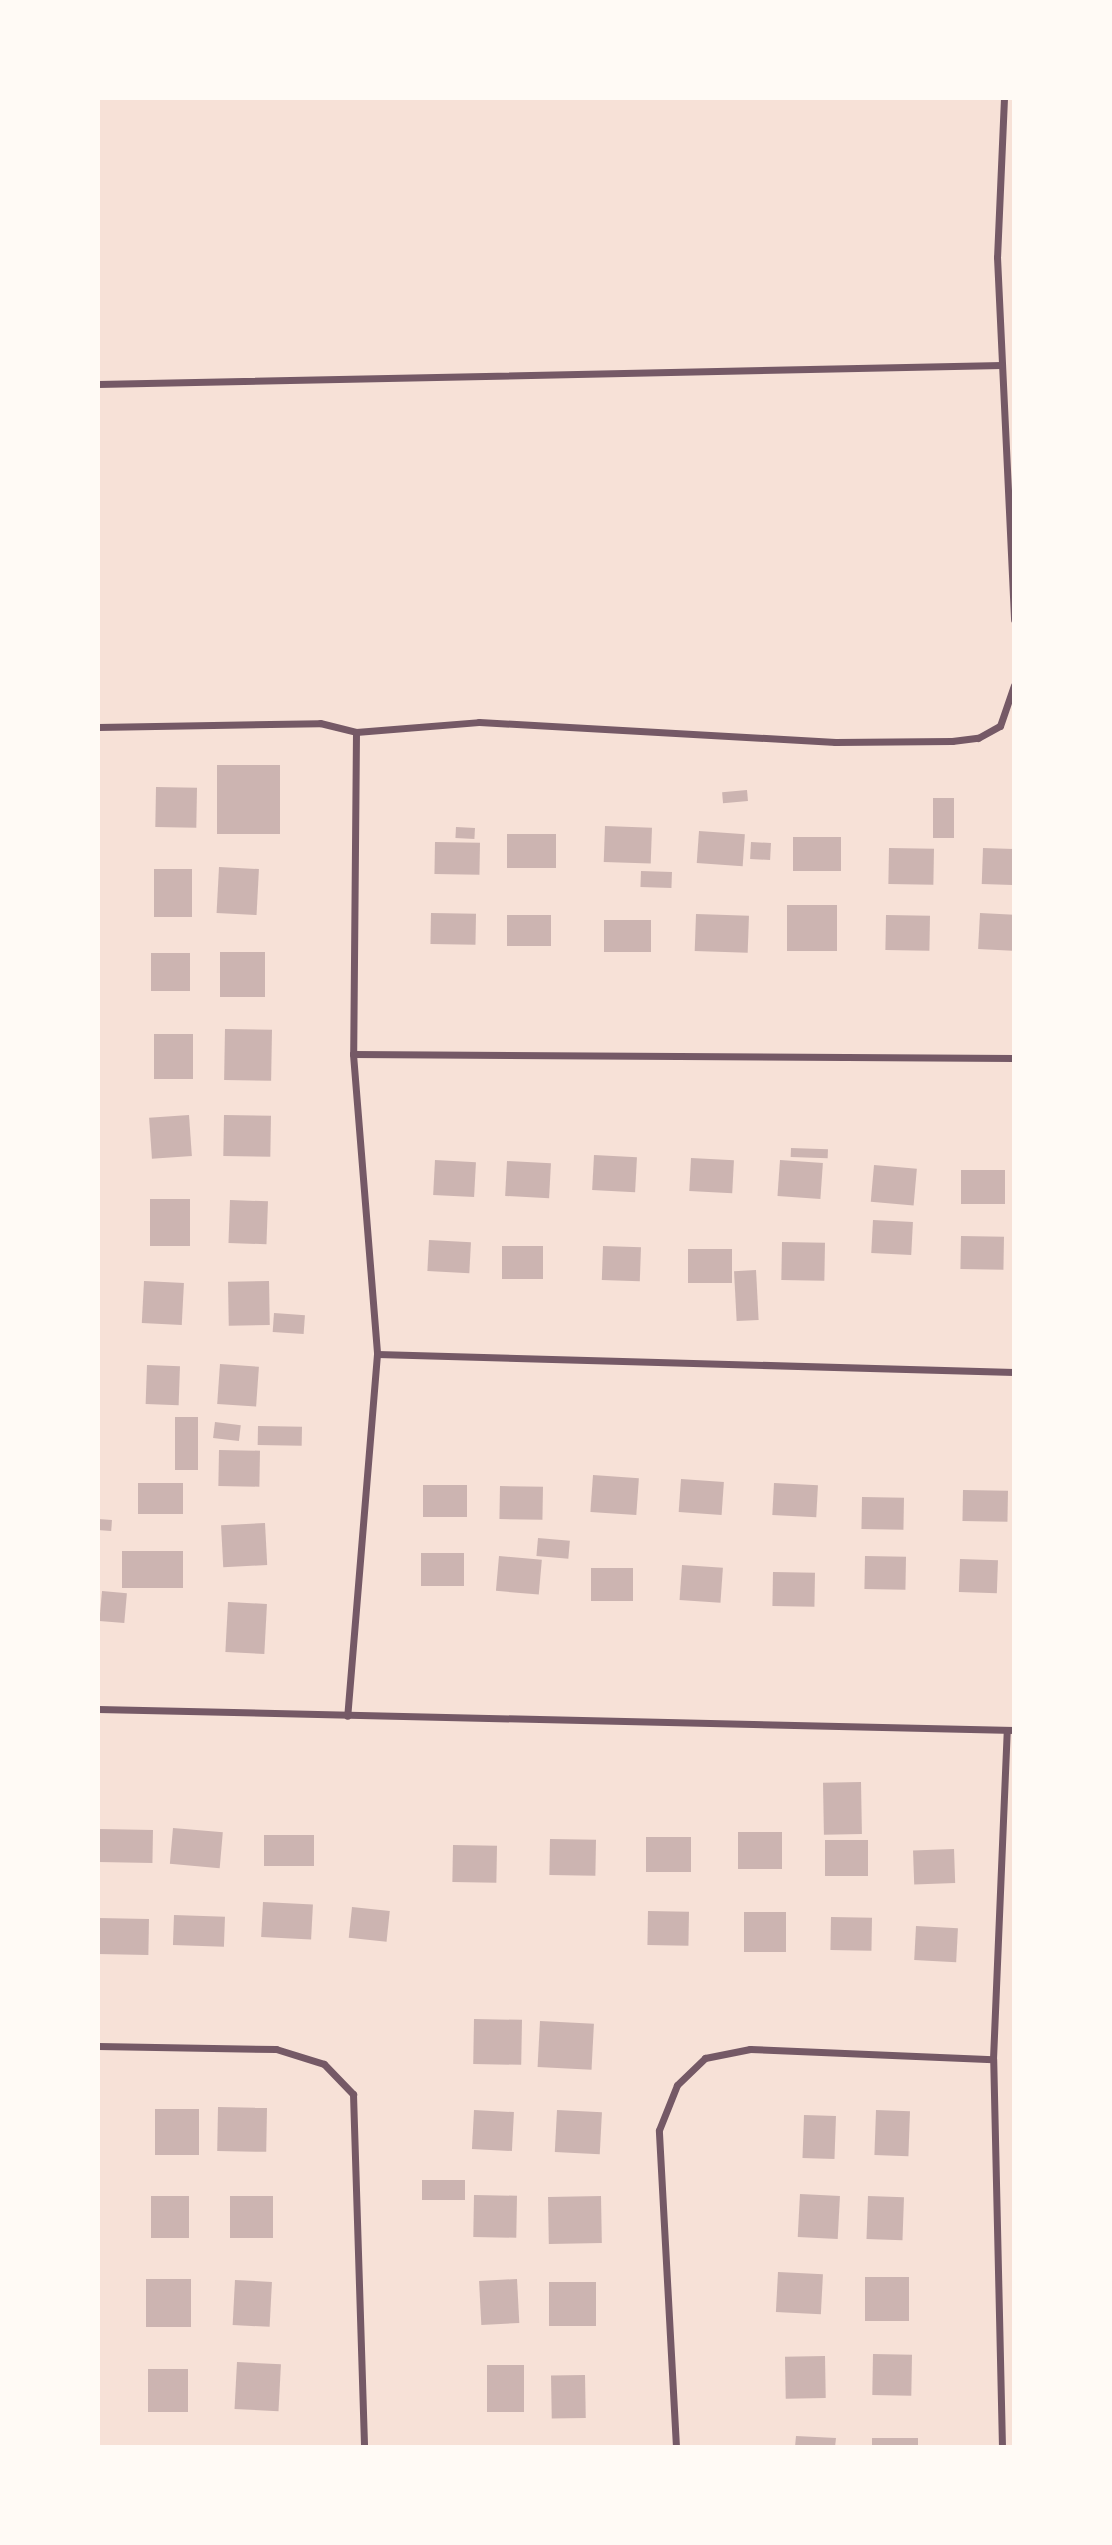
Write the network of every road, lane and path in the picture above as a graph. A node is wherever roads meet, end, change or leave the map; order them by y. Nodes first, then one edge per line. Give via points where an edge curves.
1 (1004, 98) edge
2 (1002, 365) junction
3 (98, 384) edge
4 (1014, 620) edge
5 (1014, 685) edge
6 (98, 727) edge
7 (356, 732) junction
8 (354, 1055) junction
9 (1014, 1058) edge
10 (377, 1354) junction
11 (1014, 1372) edge
12 (98, 1709) edge
13 (346, 1716) junction
14 (1011, 1730) edge
15 (98, 2046) edge
16 (993, 2059) junction
17 (364, 2447) edge
18 (676, 2447) edge
19 (1002, 2447) edge

1 - 2 street via 997,257
2 - 3 street
2 - 4 street
5 - 7 street via 1000,726 978,738 951,741 835,742 480,722
6 - 7 street via 320,723
7 - 8 street
8 - 9 street
8 - 10 street
10 - 11 street
10 - 13 street
12 - 13 street
13 - 14 street
14 - 16 street
15 - 17 street via 276,2049 324,2064 352,2094
16 - 18 street via 750,2049 705,2058 677,2085 659,2130
16 - 19 street

